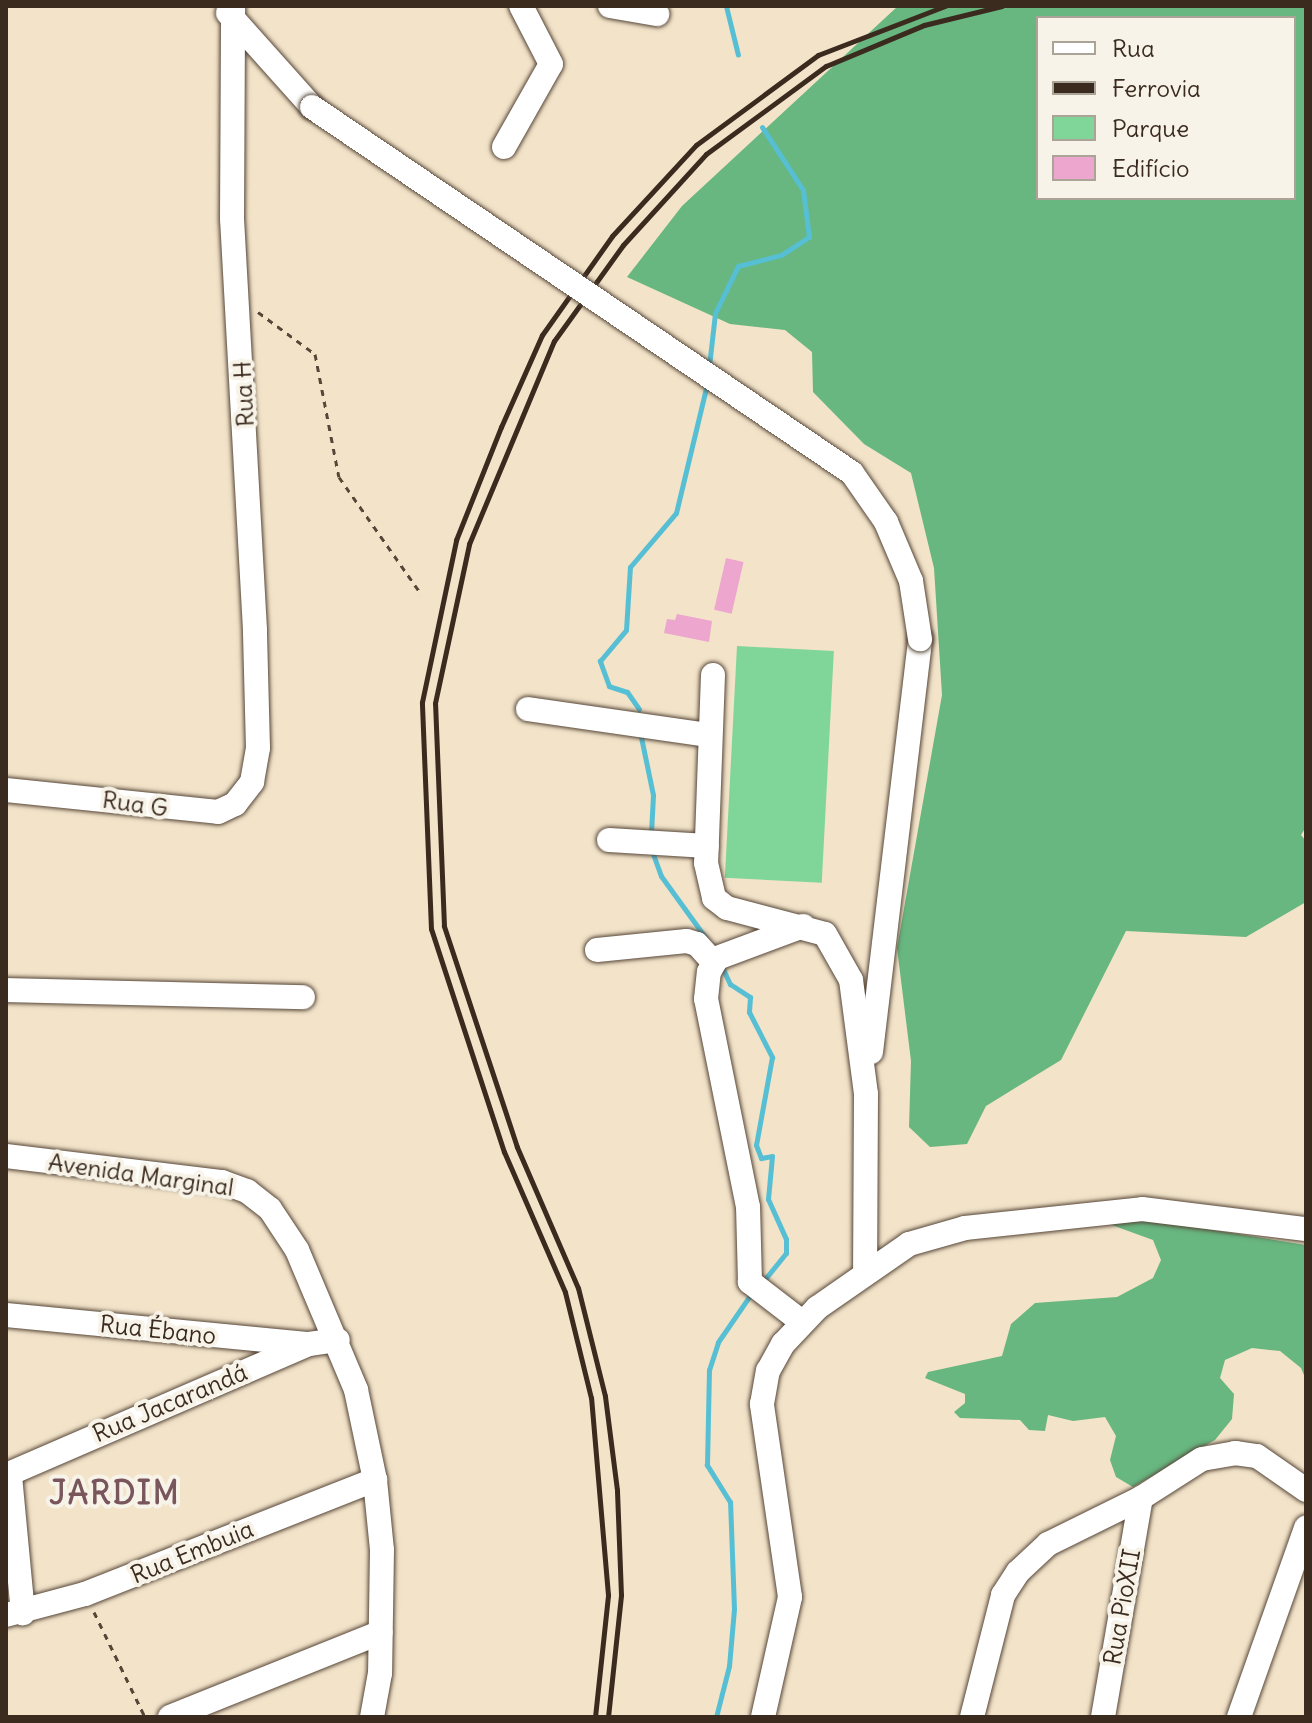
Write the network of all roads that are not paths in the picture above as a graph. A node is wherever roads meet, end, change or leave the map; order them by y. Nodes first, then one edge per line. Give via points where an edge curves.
1 (521, 6) edge
2 (610, 6) edge
3 (228, 9) edge
4 (657, 14) dead end
5 (504, 147) dead end
6 (713, 675) dead end
7 (528, 709) dead end
8 (709, 735) junction
9 (252, 782) joint
10 (6, 790) edge
11 (609, 840) dead end
12 (707, 846) junction
13 (805, 926) junction
14 (597, 950) dead end
15 (714, 963) junction
16 (6, 990) edge
17 (303, 997) dead end
18 (866, 1094) junction
19 (6, 1156) edge
20 (1306, 1229) edge
21 (865, 1271) junction
22 (6, 1315) edge
23 (802, 1322) junction
24 (338, 1340) junction
25 (309, 1344) junction
26 (8, 1475) edge
27 (375, 1480) junction
28 (1306, 1490) edge
29 (1141, 1498) junction
30 (1306, 1528) edge
31 (14, 1614) edge
32 (381, 1632) junction
33 (170, 1717) edge
34 (372, 1717) edge
35 (763, 1717) edge
36 (972, 1717) edge
37 (1103, 1717) edge
38 (1239, 1717) edge

1 - 5 street via 551,64
2 - 4 street
3 - 9 street, Rua H via 232,219 255,630 258,748
3 - 18 street, bridge via 312,107 852,473 886,522 911,581 920,639
6 - 8 street
7 - 8 street
8 - 12 street
9 - 10 street, Rua G via 235,804 218,812
11 - 12 street
12 - 13 street via 714,898 727,908
13 - 15 street via 729,950
13 - 18 street via 825,934 851,980
14 - 15 street via 687,941
15 - 23 street via 709,972 708,1025 748,1207 757,1290
16 - 17 street
18 - 21 street
19 - 24 street, Avenida Marginal via 222,1182 247,1191 270,1209 297,1250
20 - 21 street via 1169,1210 1107,1211 933,1236
21 - 23 street
22 - 25 street, Rua Ébano
23 - 35 street via 768,1371 762,1404 790,1597
24 - 25 street, Rua Jacarandá
24 - 27 street, Avenida Marginal via 356,1390
25 - 26 street, Rua Jacarandá
26 - 31 street
27 - 31 street, Rua Embuia via 85,1594
27 - 32 street, Avenida Marginal via 382,1550
28 - 29 street via 1281,1468 1235,1453 1202,1459
29 - 36 street via 1048,1544 1018,1572 1003,1595
29 - 37 street, Rua PioXII
30 - 38 street
32 - 33 street
32 - 34 street, Avenida Marginal

